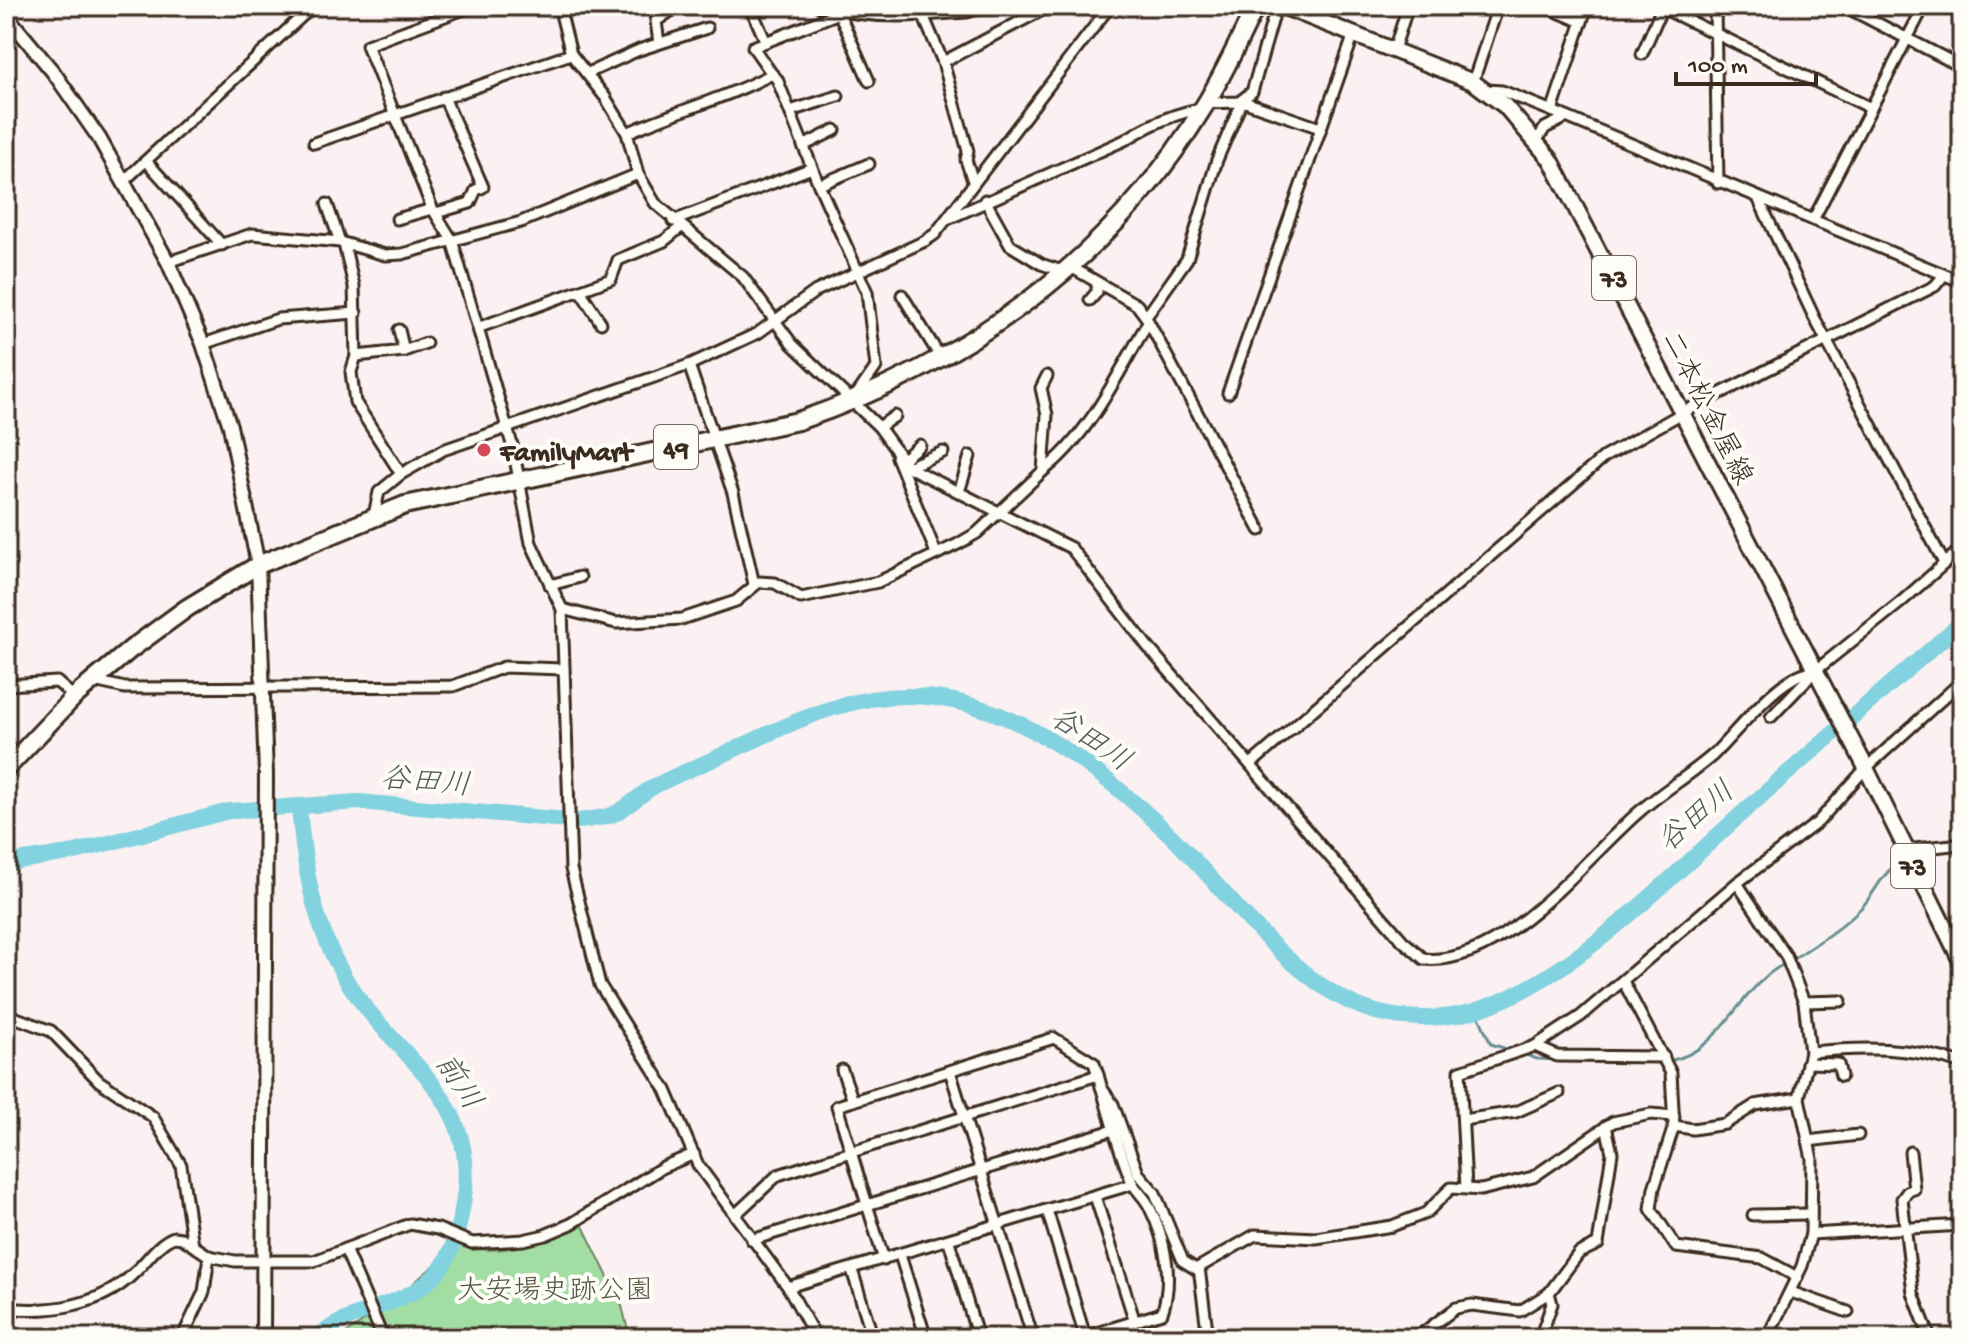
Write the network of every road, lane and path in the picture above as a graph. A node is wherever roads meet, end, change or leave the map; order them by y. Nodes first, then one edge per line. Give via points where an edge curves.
1 (313, 6) edge
2 (472, 6) edge
3 (559, 6) edge
4 (670, 6) edge
5 (750, 6) edge
6 (819, 6) edge
7 (987, 6) edge
8 (1050, 6) edge
9 (1110, 6) edge
10 (1256, 6) edge
11 (1408, 6) edge
12 (1498, 6) edge
13 (1544, 6) edge
14 (1587, 6) edge
15 (1715, 6) edge
16 (1844, 6) edge
17 (1924, 6) edge
18 (1660, 7) edge
19 (1314, 11) edge
20 (1277, 12) edge
21 (839, 13) junction
22 (6, 15) edge
23 (923, 15) junction
24 (1582, 22) junction
25 (707, 28) dead end
26 (1715, 33) junction
27 (1354, 34) junction
28 (1908, 38) junction
29 (765, 40) junction
30 (659, 43) junction
31 (1394, 50) junction
32 (571, 54) junction
33 (1642, 54) dead end
34 (943, 62) junction
35 (1962, 67) edge
36 (588, 73) junction
37 (772, 74) junction
38 (869, 81) dead end
39 (1480, 86) junction
40 (838, 96) dead end
41 (444, 97) junction
42 (1242, 101) junction
43 (1204, 106) junction
44 (1871, 108) junction
45 (790, 111) junction
46 (1552, 111) junction
47 (394, 114) junction
48 (1565, 118) junction
49 (1320, 128) junction
50 (835, 130) dead end
51 (627, 133) junction
52 (1537, 140) junction
53 (314, 143) dead end
54 (803, 146) junction
55 (147, 162) junction
56 (869, 164) dead end
57 (812, 168) junction
58 (638, 174) junction
59 (125, 180) junction
60 (973, 181) junction
61 (1718, 183) junction
62 (819, 185) junction
63 (985, 200) junction
64 (1759, 200) junction
65 (327, 204) dead end
66 (434, 211) junction
67 (397, 219) dead end
68 (945, 220) junction
69 (1813, 220) junction
70 (677, 224) junction
71 (452, 240) junction
72 (342, 243) junction
73 (222, 245) junction
74 (168, 262) junction
75 (1068, 269) junction
76 (859, 272) junction
77 (1944, 275) junction
78 (1962, 282) edge
79 (1097, 283) junction
80 (581, 292) junction
81 (902, 295) dead end
82 (1090, 300) dead end
83 (356, 313) junction
84 (1147, 319) junction
85 (601, 323) dead end
86 (775, 324) junction
87 (480, 327) junction
88 (399, 330) dead end
89 (1826, 340) junction
90 (426, 343) dead end
91 (203, 344) junction
92 (404, 351) junction
93 (356, 356) junction
94 (942, 360) junction
95 (689, 365) junction
96 (1047, 376) dead end
97 (1228, 393) dead end
98 (852, 401) junction
99 (1683, 412) junction
100 (895, 416) dead end
101 (507, 425) junction
102 (879, 427) junction
103 (714, 440) junction
104 (920, 445) dead end
105 (943, 452) dead end
106 (970, 456) dead end
107 (902, 460) junction
108 (1043, 471) junction
109 (401, 474) junction
110 (520, 480) junction
111 (959, 492) junction
112 (1001, 512) junction
113 (374, 515) junction
114 (1260, 530) dead end
115 (1962, 548) edge
116 (936, 553) junction
117 (1944, 563) junction
118 (258, 565) junction
119 (580, 577) dead end
120 (754, 584) junction
121 (550, 585) junction
122 (562, 609) junction
123 (563, 669) junction
124 (1817, 675) junction
125 (94, 681) junction
126 (1962, 681) edge
127 (6, 685) edge
128 (265, 685) junction
129 (74, 697) junction
130 (1771, 717) dead end
131 (1251, 764) junction
132 (1864, 766) junction
133 (6, 769) edge
134 (1962, 844) edge
135 (1905, 850) junction
136 (1737, 883) junction
137 (1962, 963) edge
138 (1623, 981) junction
139 (1841, 1001) dead end
140 (1804, 1002) junction
141 (6, 1014) edge
142 (1535, 1046) junction
143 (1810, 1052) junction
144 (1664, 1057) junction
145 (1807, 1063) junction
146 (1962, 1064) edge
147 (842, 1070) dead end
148 (950, 1071) junction
149 (1098, 1075) junction
150 (1841, 1076) dead end
151 (1101, 1087) junction
152 (1559, 1093) dead end
153 (1799, 1098) junction
154 (853, 1101) junction
155 (964, 1117) junction
156 (1463, 1120) junction
157 (1674, 1121) junction
158 (1606, 1126) junction
159 (1113, 1130) junction
160 (1858, 1135) dead end
161 (1808, 1141) junction
162 (850, 1151) junction
163 (1910, 1152) dead end
164 (694, 1154) junction
165 (981, 1170) junction
166 (1133, 1184) junction
167 (1466, 1188) junction
168 (1095, 1196) junction
169 (867, 1206) junction
170 (1047, 1210) junction
171 (736, 1214) junction
172 (1811, 1214) junction
173 (1753, 1215) dead end
174 (998, 1225) junction
175 (1962, 1225) edge
176 (1906, 1231) junction
177 (1811, 1234) junction
178 (752, 1240) junction
179 (949, 1241) junction
180 (193, 1246) junction
181 (345, 1249) junction
182 (900, 1255) junction
183 (209, 1256) junction
184 (264, 1260) junction
185 (884, 1260) junction
186 (1199, 1268) junction
187 (852, 1270) junction
188 (1797, 1277) junction
189 (788, 1287) junction
190 (1791, 1292) junction
191 (1549, 1293) junction
192 (6, 1308) edge
193 (1848, 1312) dead end
194 (1135, 1322) junction
195 (1082, 1337) edge
196 (182, 1338) edge
197 (263, 1338) edge
198 (383, 1338) edge
199 (816, 1338) edge
200 (873, 1338) edge
201 (926, 1338) edge
202 (978, 1338) edge
203 (1033, 1338) edge
204 (1208, 1338) edge
205 (1416, 1338) edge
206 (1540, 1338) edge
207 (1767, 1338) edge
208 (1930, 1338) edge

1 - 55 street
2 - 47 street via 367,45
3 - 32 street
4 - 30 street via 672,10 656,21
5 - 29 street
6 - 21 street
7 - 23 street
8 - 34 street
9 - 60 street
10 - 43 highway, 49
11 - 31 street
12 - 39 street
13 - 24 street
14 - 24 street
15 - 26 street
16 - 28 street
17 - 28 street
18 - 26 street
18 - 33 street
19 - 20 main road, 二本松金屋線 / 73
19 - 27 main road, 二本松金屋線 / 73
20 - 42 street via 1252,92
21 - 23 street
21 - 29 street
21 - 38 street
22 - 59 street via 54,73
23 - 34 street
24 - 46 street
25 - 30 street
26 - 44 street
26 - 61 street
27 - 31 main road, 二本松金屋線 / 73
27 - 49 street
28 - 35 street
28 - 44 street
29 - 37 street via 753,47
30 - 36 street
31 - 39 main road, 二本松金屋線 / 73
32 - 36 street
32 - 41 street
34 - 60 street
36 - 51 street
37 - 45 street
37 - 51 street via 737,93
39 - 46 street
39 - 52 main road, 二本松金屋線 / 73
40 - 45 street
41 - 47 street
41 - 66 street via 483,187 470,203
42 - 43 street
42 - 49 street
42 - 84 street via 1217,160 1187,259
43 - 63 street via 1149,125
43 - 75 highway, 49 via 1123,214
44 - 69 street
45 - 54 street
46 - 48 street
47 - 53 street
47 - 66 street
48 - 52 street via 1550,124
48 - 61 street
49 - 97 street
50 - 54 street
51 - 58 street
52 - 99 main road, 二本松金屋線 / 73 via 1574,200
54 - 57 street
55 - 59 street
55 - 73 street
56 - 62 street
57 - 62 street
57 - 70 street
58 - 70 street
58 - 71 street via 521,222
59 - 74 street
60 - 68 street
61 - 64 street
62 - 76 street
63 - 68 street
63 - 75 street via 1010,245 1041,264
64 - 69 street
64 - 89 street
65 - 72 street
66 - 67 street
66 - 71 street
68 - 76 street via 925,241
69 - 77 street
70 - 80 street via 664,241 618,260 613,277
70 - 86 street via 743,277
71 - 72 street via 393,255
71 - 87 street
72 - 73 street via 264,233
72 - 83 street
73 - 74 street
74 - 91 street
75 - 79 street
75 - 94 highway, 49
76 - 86 street via 816,291
76 - 98 street via 876,357 873,375
77 - 78 street
77 - 89 street via 1935,286
79 - 82 street
79 - 84 street via 1137,305
80 - 85 street
80 - 87 street
81 - 94 street
83 - 91 street via 278,319
83 - 93 street
84 - 108 street via 1094,412 1058,460
84 - 114 street
86 - 95 street
86 - 98 street
87 - 101 street
88 - 92 street
89 - 99 street
89 - 117 street
90 - 92 street
91 - 118 street via 230,426
92 - 93 street
93 - 109 street via 351,372 355,402
94 - 98 highway, 49
95 - 101 street
95 - 103 street
96 - 108 street via 1041,388 1047,415
98 - 102 street
98 - 103 highway, 49 via 798,421
99 - 124 main road, 二本松金屋線 / 73
99 - 131 street via 1604,457
100 - 102 street
101 - 109 street via 443,450
101 - 110 street
102 - 107 street
103 - 110 highway, 49
103 - 120 street
104 - 107 street
105 - 107 street
106 - 111 street
107 - 111 street
107 - 116 street via 899,468
108 - 112 street
109 - 113 street via 379,492
110 - 113 highway, 49
110 - 121 street via 531,543
111 - 112 street
112 - 116 street via 977,533
112 - 131 street via 1071,548 1148,647
113 - 118 highway, 49
115 - 117 street
116 - 120 street via 878,582 807,597 771,582
117 - 124 street
118 - 125 highway, 49 via 187,608
118 - 128 street
119 - 121 street
120 - 122 street via 725,606 682,619 616,623
121 - 122 street
122 - 123 street
123 - 128 street via 504,667 453,686
123 - 164 street via 576,897 600,985 666,1090
124 - 130 street
124 - 131 street via 1806,671 1777,690 1712,755 1639,811 1507,932 1464,954 1435,960 1424,959 1403,941
124 - 132 main road, 二本松金屋線 / 73
125 - 128 street via 125,688
125 - 129 highway, 49
126 - 132 street
127 - 129 street via 57,682
128 - 184 street
129 - 133 highway, 49
132 - 135 main road, 二本松金屋線 / 73
132 - 136 street via 1818,822
134 - 135 street
135 - 137 main road, 二本松金屋線 / 73
136 - 138 street
136 - 140 street via 1786,956
138 - 142 street
138 - 144 street
139 - 140 street
140 - 143 street
141 - 180 street via 51,1031 99,1081 160,1126 181,1165
142 - 144 street via 1557,1056
142 - 156 street via 1460,1071
143 - 145 street
143 - 146 street via 1893,1048
144 - 157 street via 1671,1073
145 - 150 street via 1838,1064
145 - 153 street
147 - 154 street
148 - 149 street via 1054,1038 1094,1063
148 - 154 street
148 - 155 street
149 - 151 street
149 - 155 street
151 - 159 street
151 - 186 street via 1183,1261
152 - 156 street via 1516,1112
153 - 157 street via 1755,1105 1725,1124 1693,1129
153 - 161 street
154 - 162 street via 837,1106
155 - 162 street
155 - 165 street
156 - 167 street
157 - 158 street via 1637,1116
157 - 188 street via 1651,1209 1671,1242 1681,1249 1762,1258
158 - 167 street via 1533,1177 1481,1190
158 - 191 street via 1612,1153 1598,1244 1579,1253
159 - 165 street
159 - 166 street
160 - 161 street
161 - 172 street
162 - 169 street
162 - 171 street via 778,1175
163 - 176 street via 1914,1189 1902,1199
164 - 171 street
164 - 181 street via 545,1235 472,1243 410,1224
165 - 169 street
165 - 174 street
166 - 168 street
166 - 194 street via 1157,1226 1169,1288 1162,1313
167 - 186 street via 1446,1190 1426,1213 1392,1226 1316,1238 1255,1235
168 - 170 street
168 - 194 street
169 - 178 street
169 - 185 street
170 - 174 street
170 - 195 street
171 - 178 street
172 - 173 street
172 - 177 street
174 - 179 street
174 - 203 street
175 - 176 street
176 - 177 street
176 - 208 street via 1913,1293
177 - 188 street
178 - 189 street
179 - 182 street
179 - 202 street
180 - 183 street
180 - 192 street via 182,1238 168,1239 117,1288 85,1303
181 - 184 street via 309,1262
181 - 198 street
182 - 185 street
182 - 201 street
183 - 184 street
183 - 196 street via 204,1292
184 - 197 street
185 - 187 street
186 - 204 street
187 - 189 street
187 - 200 street
188 - 190 street
189 - 199 street
190 - 193 street
190 - 207 street
191 - 205 street via 1520,1311 1456,1308
191 - 206 street via 1552,1304
194 - 195 street

